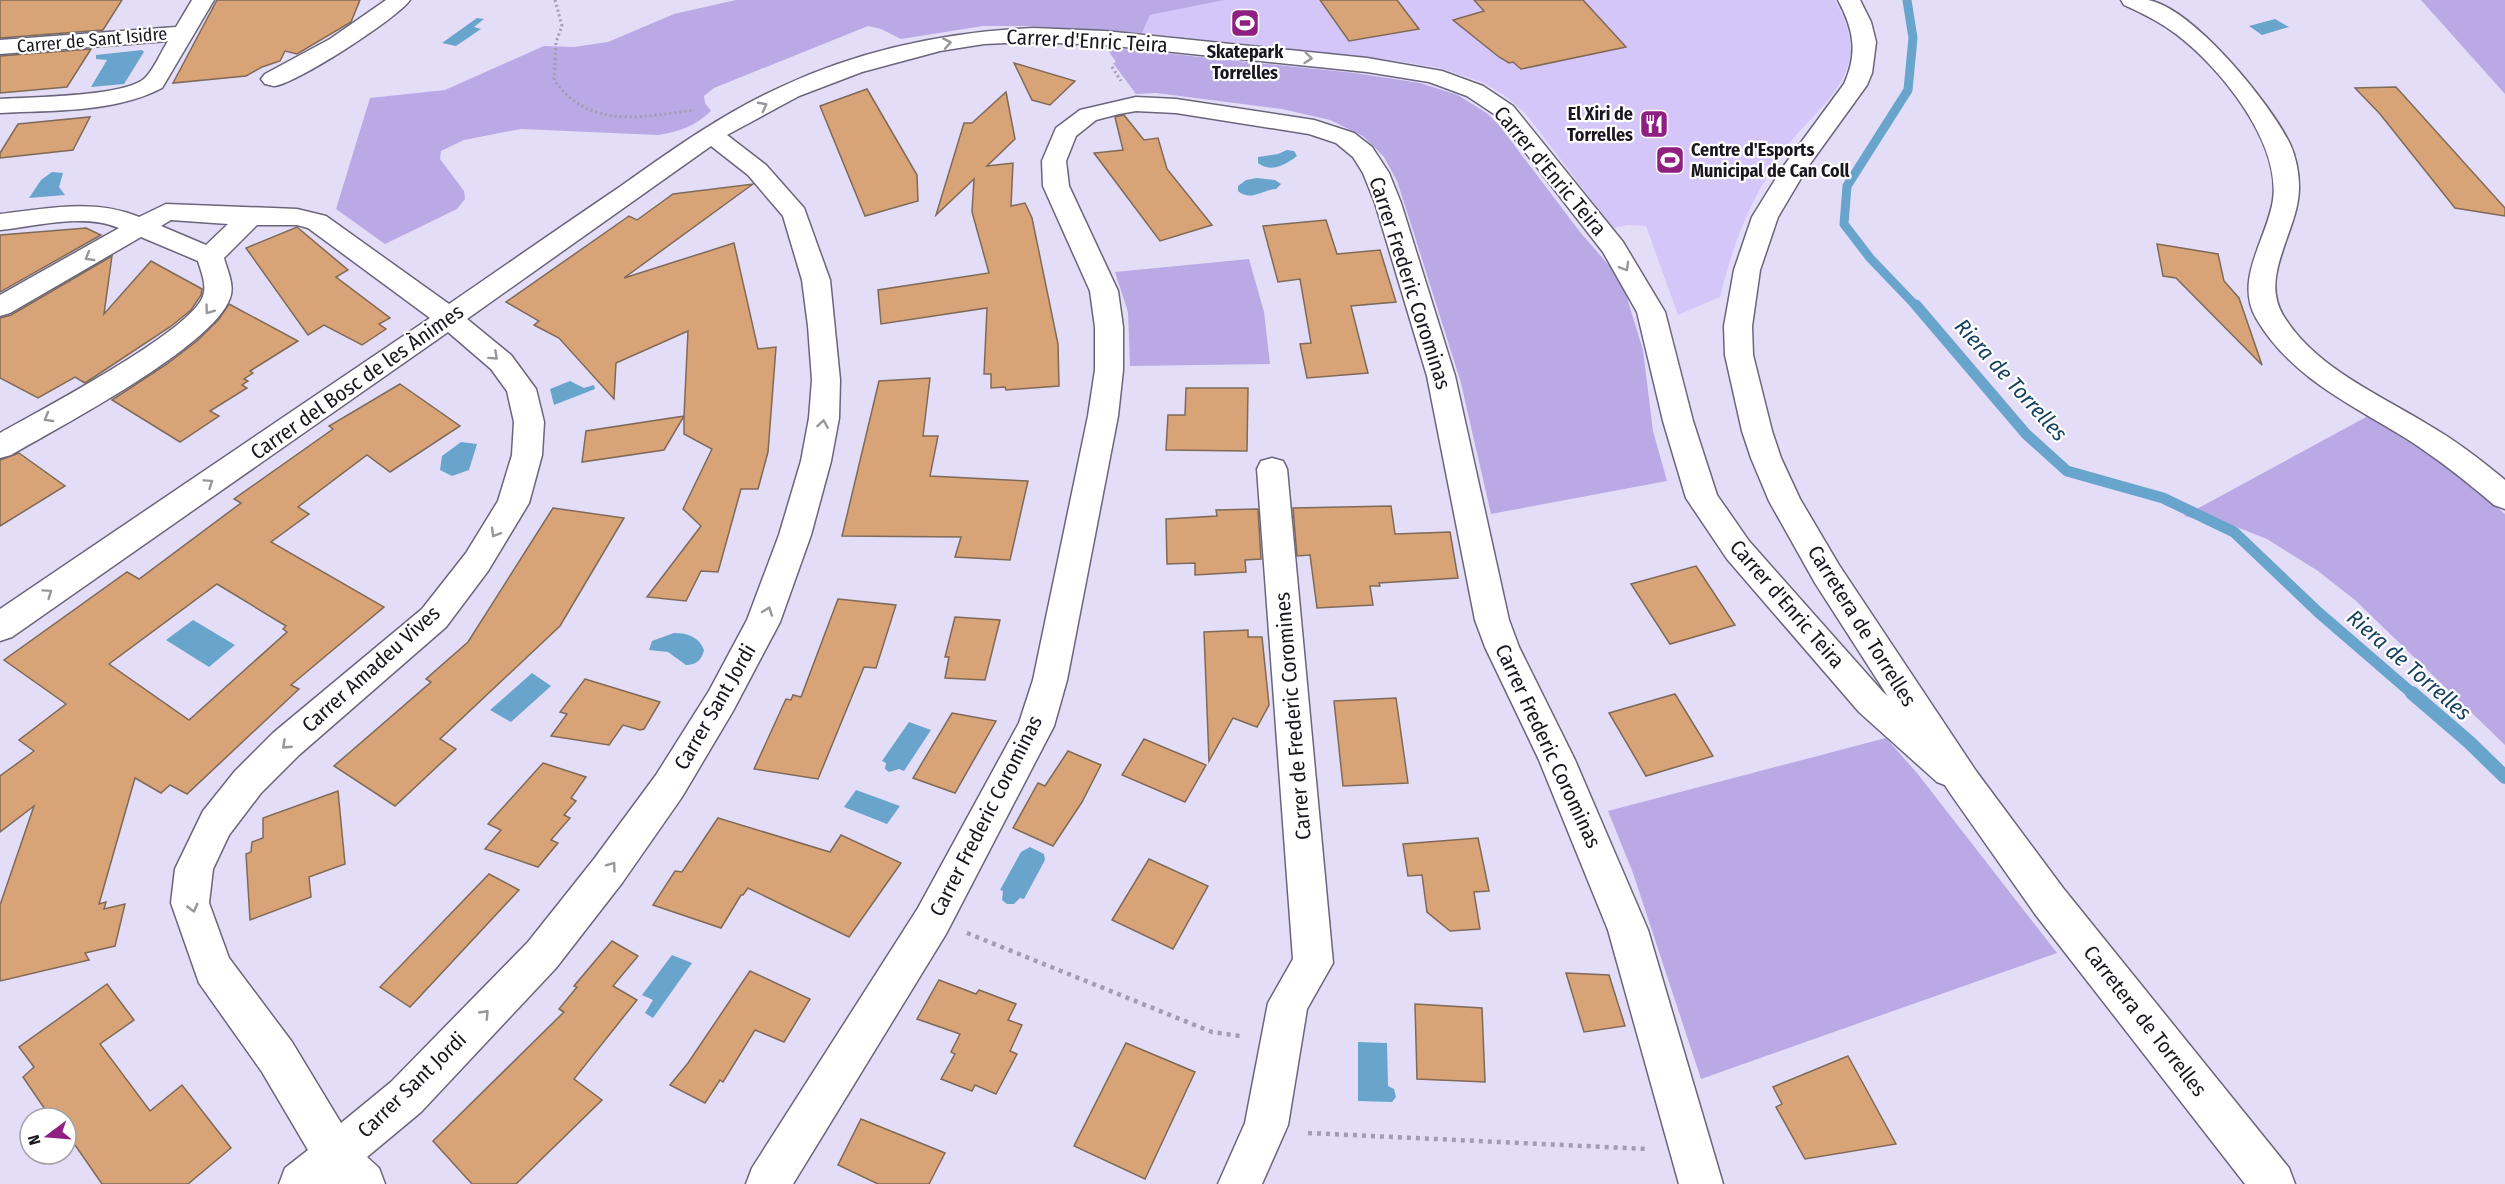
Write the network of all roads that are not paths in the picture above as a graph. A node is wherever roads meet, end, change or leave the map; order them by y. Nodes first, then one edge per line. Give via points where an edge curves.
1 (203, 0) edge
2 (399, 0) edge
3 (1849, 0) edge
4 (2132, 0) edge
5 (183, 33) junction
6 (0, 47) edge
7 (273, 80) dead end
8 (0, 106) edge
9 (711, 134) junction
10 (250, 217) junction
11 (0, 222) edge
12 (140, 227) junction
13 (210, 256) junction
14 (0, 307) edge
15 (449, 318) junction
16 (0, 447) edge
17 (1272, 469) dead end
18 (2505, 496) edge
19 (0, 627) edge
20 (1963, 782) junction
21 (350, 1170) edge
22 (300, 1184) edge
23 (768, 1184) edge
24 (1240, 1184) edge
25 (1701, 1184) edge
26 (2273, 1184) edge

1 - 5 street
2 - 7 street
3 - 20 street, Carretera de Torrelles via 1867,50 1862,70 1765,217 1741,297 1739,355 1756,431 1785,501 1827,574
4 - 18 street via 2174,22 2209,52 2277,143 2283,162 2285,203 2260,282 2267,313 2278,331 2324,375 2436,444
5 - 6 street, Carrer de Sant Isidre
5 - 8 street via 154,83 146,89 105,98
9 - 15 street, Carrer del Bosc de les Ànimes
9 -> 20 street, Carrer d'Enric Teira via 791,91 854,67 938,44 984,37 1105,38 1367,65 1434,76 1475,91 1505,111 1534,146 1614,248 1651,312 1702,498 1738,550 1871,702
21 -> 9 street, Carrer Sant Jordi via 406,1097 542,955 669,786 763,622 795,535 824,418 825,370 816,280 795,214 757,170
10 - 12 street, Carrer Amadeu Vives via 166,212
10 - 13 street
10 - 15 street, Carrer Amadeu Vives via 297,217 317,222
11 - 12 street via 100,214 126,219
12 - 13 street
12 -> 14 street, Carrer Amadeu Vives
13 -> 16 street via 218,298 196,326 115,380
19 -> 15 street, Carrer del Bosc de les Ànimes
15 -> 21 street, Carrer Amadeu Vives via 501,362 521,390 529,422 527,455 513,503 477,562 434,618 286,744 248,782 216,823 194,869 190,903 213,969 277,1057
17 - 24 street, Carrer de Frederic Coromines via 1313,963 1288,1004 1266,1125
20 - 26 street, Carretera de Torrelles via 2049,901
21 - 22 street, Carrer Sant Jordi
23 - 25 street, Carrer Frederic Corominas via 932,921 1036,726 1065,612 1110,370 1104,291 1056,186 1054,161 1065,133 1088,115 1136,104 1186,107 1314,127 1344,138 1363,152 1376,172 1441,376 1492,620 1581,814 1628,930

